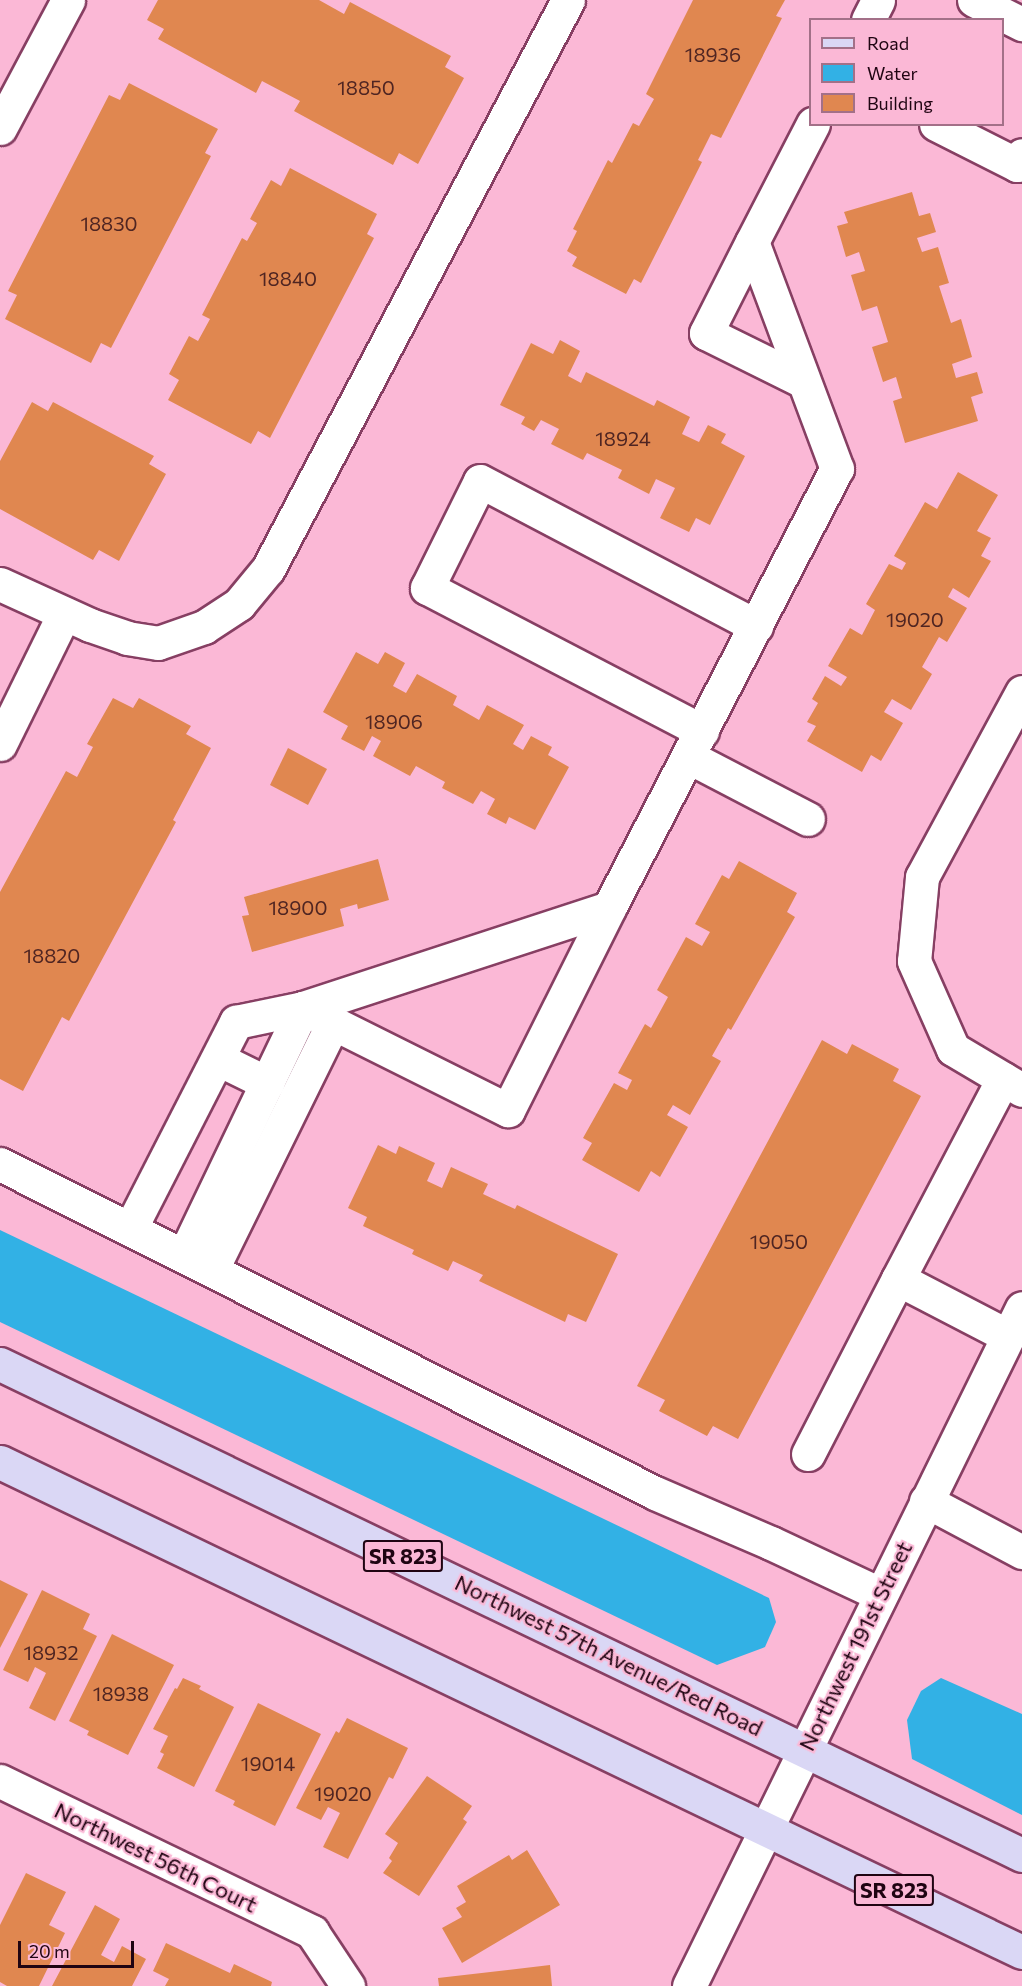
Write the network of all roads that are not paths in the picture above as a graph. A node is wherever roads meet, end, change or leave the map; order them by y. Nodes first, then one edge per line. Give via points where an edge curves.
1 (68, 0) edge
2 (568, 0) edge
3 (878, 0) edge
4 (974, 0) edge
5 (869, 18) edge
6 (1022, 24) edge
7 (812, 126) edge
8 (940, 126) edge
9 (0, 128) edge
10 (1022, 154) edge
11 (752, 242) junction
12 (803, 381) junction
13 (0, 584) edge
14 (64, 614) junction
15 (756, 626) junction
16 (1022, 692) edge
17 (0, 744) edge
18 (695, 744) junction
19 (808, 819) dead end
20 (609, 908) junction
21 (303, 1008) junction
22 (333, 1023) junction
23 (218, 1059) junction
24 (267, 1083) junction
25 (1012, 1084) edge
26 (0, 1164) edge
27 (130, 1229) junction
28 (198, 1262) junction
29 (898, 1279) junction
30 (1015, 1322) edge
31 (0, 1364) edge
32 (808, 1454) dead end
33 (0, 1462) edge
34 (926, 1501) junction
35 (1022, 1552) edge
36 (880, 1594) junction
37 (804, 1749) junction
38 (0, 1781) edge
39 (765, 1828) junction
40 (1022, 1855) edge
41 (1022, 1952) edge
42 (348, 1986) edge
43 (689, 1986) edge

1 - 9 street
2 - 14 street via 268,569 239,604 204,627 158,643 127,638
3 - 5 street
4 - 6 street
7 - 11 street
8 - 10 street via 1017,165
11 - 12 street
11 - 12 street via 706,333
12 - 15 street via 837,469
13 - 14 street
14 - 17 street
15 - 18 street
15 - 18 street via 480,481 427,588
16 - 25 street via 922,877 914,961 953,1049
18 - 19 street
18 - 20 street
20 - 21 street
20 - 22 street via 508,1110
21 - 22 street
21 - 23 street via 237,1022
21 - 24 street
22 - 28 street
23 - 24 street
23 - 27 street
24 - 28 street
25 - 29 street
26 - 27 street
27 - 28 street
28 - 36 street via 655,1493
29 - 30 street
29 - 32 street
30 - 34 street, Northwest 191st Street
31 - 37 main road, Northwest 57th Avenue/Red Road / SR 823
33 - 39 main road, SR 823
34 - 35 street
34 - 36 street, Northwest 191st Street
36 - 37 street, Northwest 191st Street
37 - 39 street, Northwest 191st Street
37 - 40 main road, Northwest 57th Avenue/Red Road / SR 823
38 - 42 street, Northwest 56th Court via 312,1932
39 - 41 main road, SR 823
39 - 43 street, Northwest 191st Street

